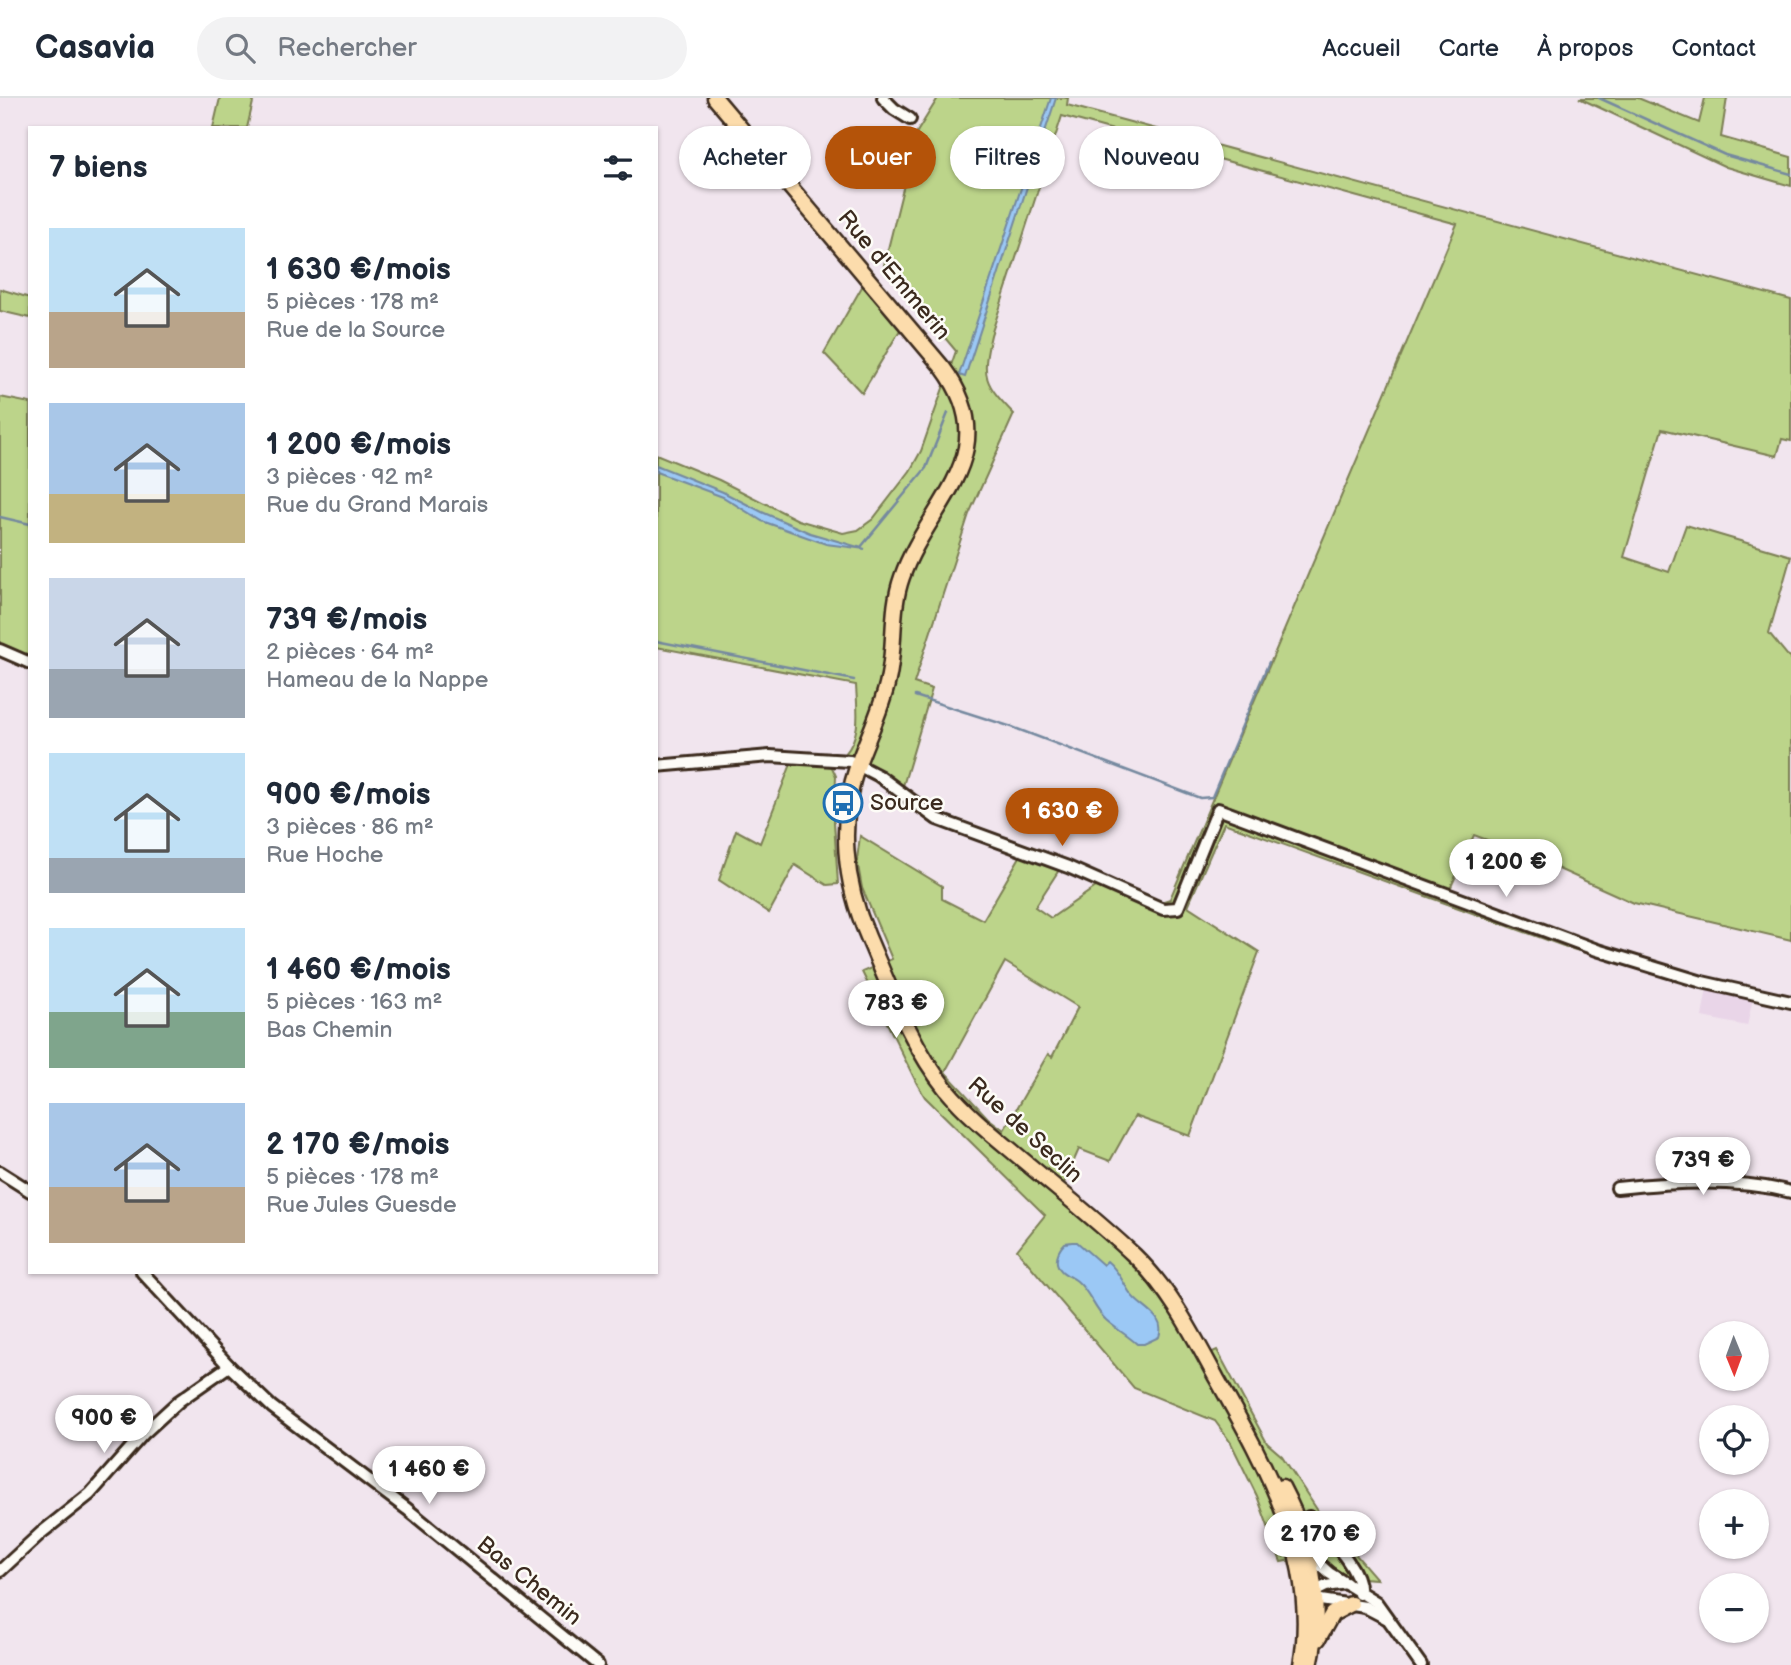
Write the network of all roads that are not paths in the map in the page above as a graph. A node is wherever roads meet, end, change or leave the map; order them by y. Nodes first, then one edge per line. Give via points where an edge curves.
1 (715, 98) edge
2 (883, 98) edge
3 (910, 119) dead end
4 (954, 386) joint
5 (0, 650) edge
6 (28, 662) edge
7 (858, 764) junction
8 (658, 766) edge
9 (1791, 1003) edge
10 (0, 1172) edge
11 (1617, 1188) dead end
12 (28, 1190) edge
13 (1791, 1192) edge
14 (144, 1274) edge
15 (232, 1370) junction
16 (1249, 1436) junction
17 (1309, 1517) dead end
18 (1309, 1555) junction
19 (0, 1571) edge
20 (1346, 1583) junction
21 (1360, 1590) junction
22 (1311, 1596) junction
23 (1351, 1604) junction
24 (1391, 1622) junction
25 (1307, 1662) edge
26 (598, 1665) edge
27 (1421, 1665) edge

1 - 4 main road, Rue d'Emmerin via 937,360
2 - 3 street
4 - 7 main road, Rue de Seclin via 965,421 964,457 954,485 901,579 887,686
5 - 6 street
7 - 8 street via 771,755
7 - 9 street via 937,819 1068,867 1159,909 1178,908 1218,809 1598,950
7 - 16 main road, Rue de Seclin via 846,829 851,887 864,928 920,1049 943,1086 974,1119 1135,1256 1163,1286
10 - 12 street
11 - 13 street via 1704,1181
14 - 15 street, Bas Chemin
15 - 19 street via 179,1401 90,1494
15 - 26 street, Bas Chemin via 272,1407 407,1509
16 - 18 main road via 1285,1493
16 - 22 main road via 1290,1530
17 - 21 street via 1351,1566
18 - 20 street
18 - 22 main road
20 - 21 street
20 - 22 street
21 - 23 street
21 - 24 street
22 - 23 street
22 - 25 main road via 1315,1628
23 - 24 street
23 - 25 main road via 1326,1620
24 - 27 street

